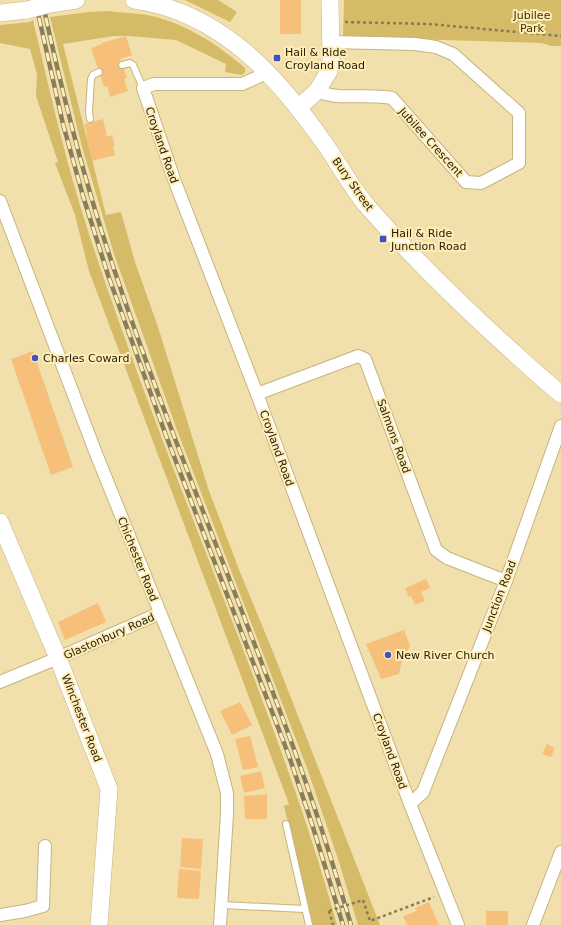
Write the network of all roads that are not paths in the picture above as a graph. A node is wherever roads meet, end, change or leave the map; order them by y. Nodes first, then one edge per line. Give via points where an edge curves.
1 (76, 0) edge
2 (134, 0) edge
3 (330, 0) edge
4 (0, 13) edge
5 (331, 42) junction
6 (122, 65) dead end
7 (99, 72) dead end
8 (267, 73) junction
9 (143, 88) junction
10 (317, 91) junction
11 (298, 108) junction
12 (90, 119) dead end
13 (0, 201) edge
14 (257, 394) junction
15 (561, 394) edge
16 (561, 426) edge
17 (0, 522) edge
18 (506, 581) junction
19 (160, 613) junction
20 (58, 658) junction
21 (0, 682) edge
22 (410, 804) junction
23 (286, 824) dead end
24 (45, 846) dead end
25 (561, 852) edge
26 (222, 905) junction
27 (305, 909) junction
28 (0, 915) edge
29 (99, 925) edge
30 (220, 925) edge
31 (309, 925) edge
32 (458, 925) edge
33 (533, 925) edge

1 - 4 street, bridge
2 - 8 street, Bury Street via 154,3 205,22 240,46
3 - 5 street
5 - 10 street via 329,71
5 - 10 street, Jubilee Crescent via 415,44 436,47 453,54 519,113 519,163 481,183 466,182 392,98 327,96
6 - 9 lane via 133,65
7 - 12 lane via 91,79
8 - 9 street via 242,84 154,84
8 - 11 street, Bury Street
9 - 14 street, Croyland Road via 175,182
10 - 11 street
11 - 15 street, Bury Street via 367,206 433,278
13 - 19 street, Chichester Road
14 - 18 street, Salmons Road via 358,356 365,359 436,550 447,558
14 - 22 street, Croyland Road
16 - 18 street, Junction Road
17 - 20 street, Winchester Road
18 - 22 street, Junction Road via 423,792
19 - 20 street, Glastonbury Road
19 - 26 street, Chichester Road via 223,774 227,793 227,814
20 - 21 street, Glastonbury Road
20 - 29 street, Winchester Road via 109,789
22 - 32 street, Croyland Road
23 - 27 lane
24 - 28 street via 43,906
25 - 33 street
26 - 27 lane
26 - 30 street, Chichester Road
27 - 31 lane

